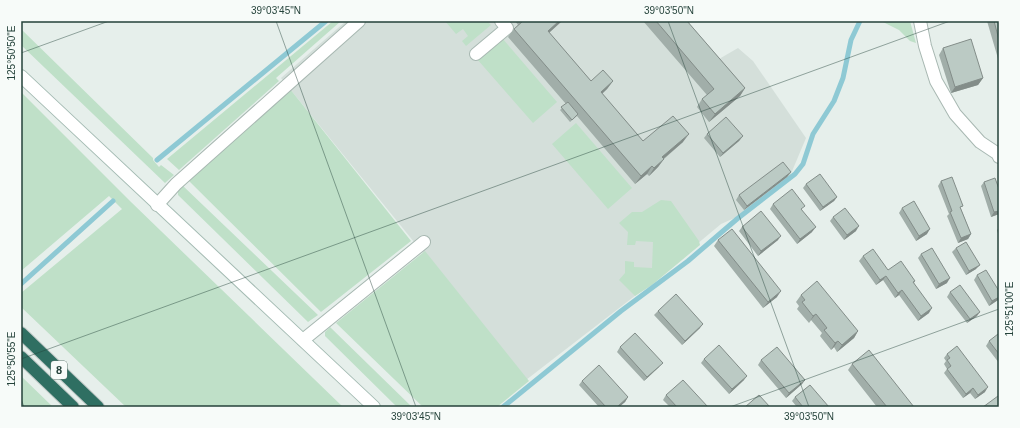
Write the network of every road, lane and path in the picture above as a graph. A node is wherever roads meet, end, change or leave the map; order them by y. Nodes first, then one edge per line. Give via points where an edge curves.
1 (360, 21) edge
2 (501, 21) edge
3 (920, 21) edge
4 (476, 54) dead end
5 (21, 76) edge
6 (999, 157) edge
7 (157, 204) junction
8 (424, 242) dead end
9 (21, 333) edge
10 (303, 340) junction
11 (21, 357) edge
12 (73, 407) edge
13 (98, 407) edge
14 (374, 407) edge

1 - 7 street via 176,184
2 - 4 street via 507,28
3 - 6 street via 936,81 955,114 980,142
5 - 7 street
7 - 10 street
8 - 10 street
9 - 13 highway, 8
10 - 14 street
11 - 12 highway, 8

